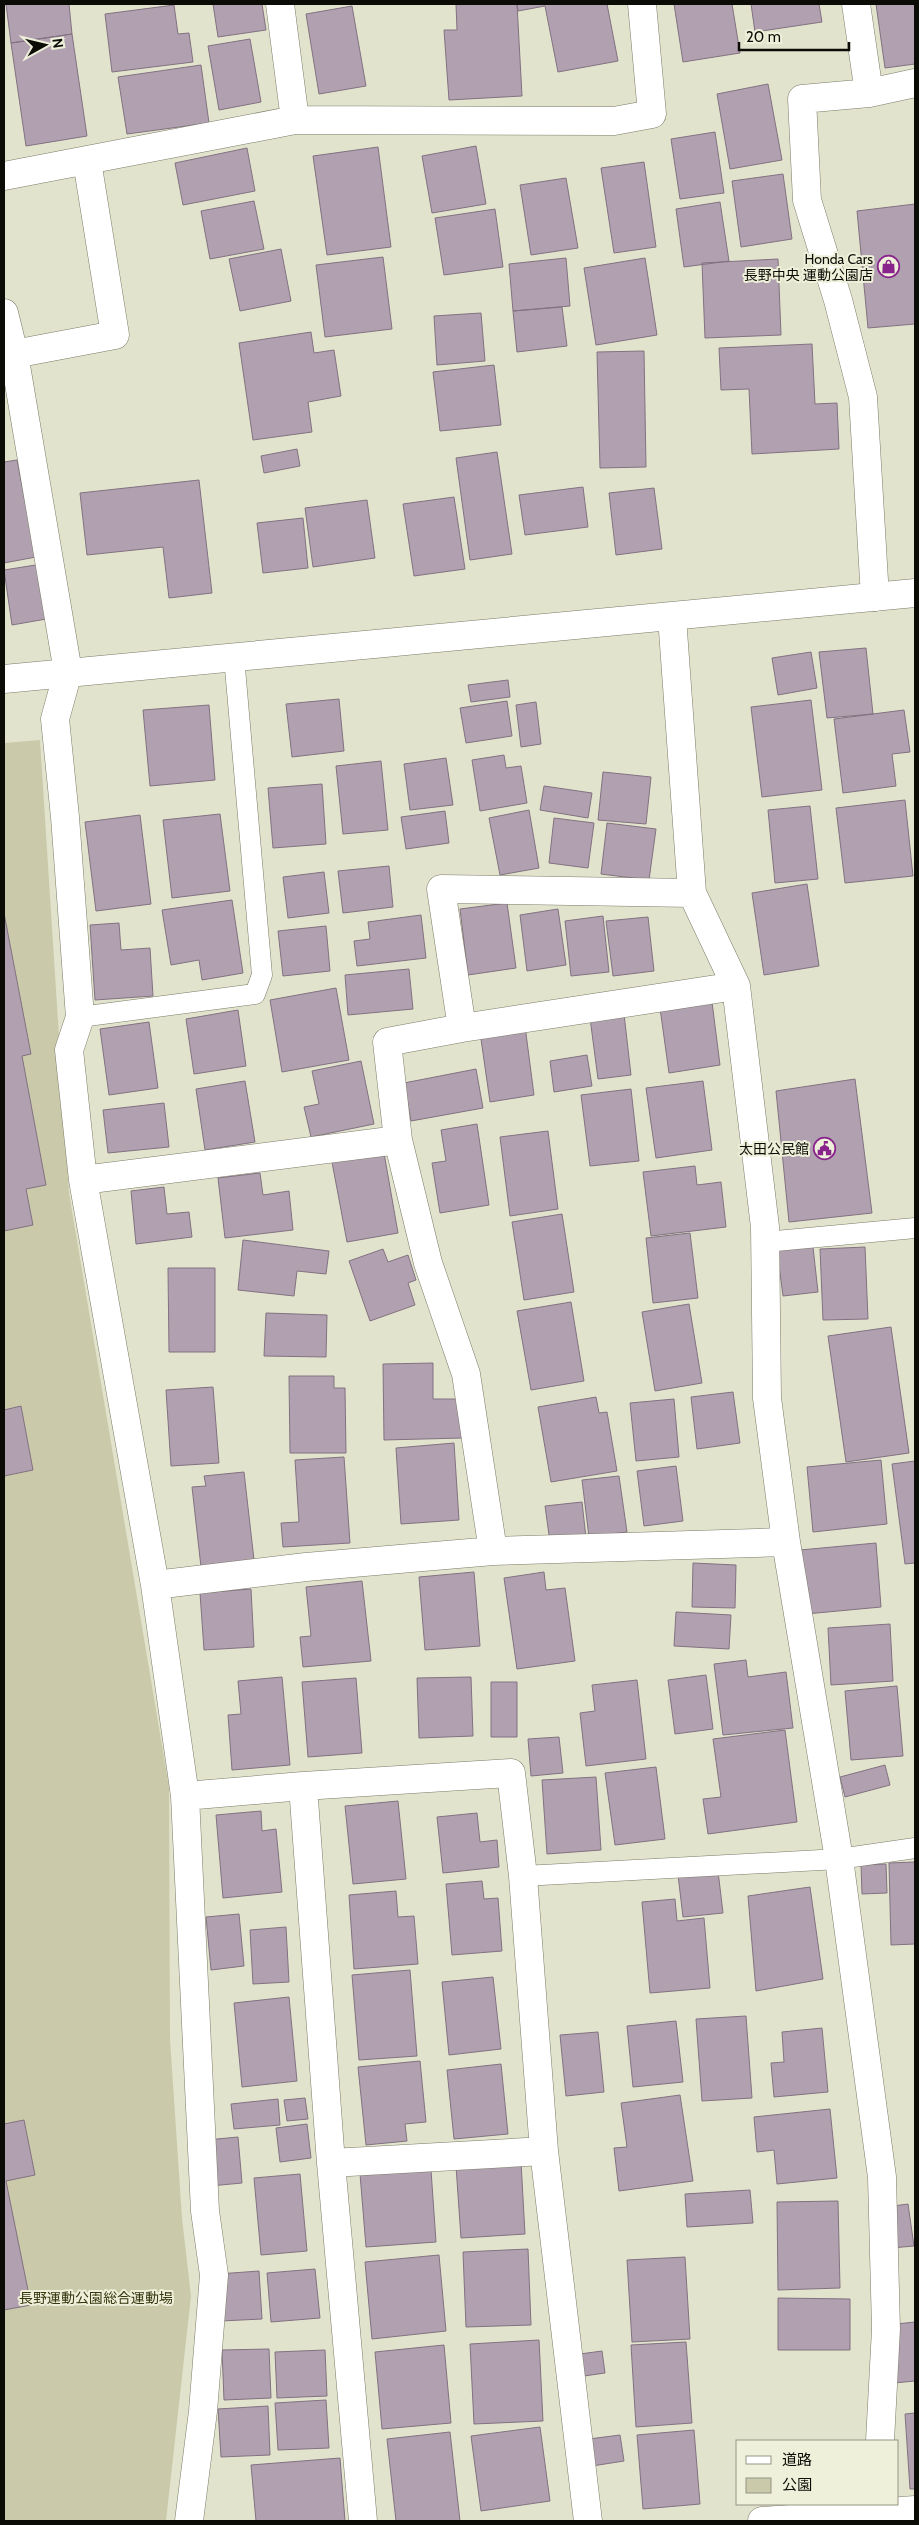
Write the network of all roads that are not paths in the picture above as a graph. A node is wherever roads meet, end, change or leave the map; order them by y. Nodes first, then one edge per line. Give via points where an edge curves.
1 (280, 4) edge
2 (642, 4) edge
3 (856, 4) edge
4 (915, 83) edge
5 (868, 92) junction
6 (295, 120) junction
7 (87, 161) junction
8 (4, 176) edge
9 (4, 313) edge
10 (14, 354) junction
11 (915, 593) edge
12 (875, 597) junction
13 (672, 617) junction
14 (234, 656) junction
15 (68, 672) junction
16 (4, 679) edge
17 (692, 893) junction
18 (736, 986) junction
19 (80, 1017) junction
20 (462, 1028) junction
21 (398, 1140) junction
22 (83, 1180) junction
23 (915, 1228) edge
24 (765, 1242) junction
25 (786, 1542) junction
26 (493, 1551) junction
27 (155, 1584) junction
28 (303, 1786) junction
29 (185, 1796) junction
30 (915, 1848) edge
31 (839, 1859) junction
32 (523, 1876) junction
33 (544, 2151) junction
34 (331, 2163) junction
35 (880, 2440) edge
36 (915, 2510) edge
37 (876, 2513) edge
38 (189, 2521) edge
39 (362, 2521) edge
40 (588, 2521) edge
41 (762, 2521) edge

1 - 6 street
2 - 6 street via 652,114 614,121
3 - 5 street
4 - 5 street
5 - 12 street via 802,99 807,200 863,397
6 - 7 street
7 - 8 street
7 - 10 street via 115,335
9 - 10 street
10 - 15 street
11 - 12 street
12 - 13 street
13 - 14 street
13 - 17 street
14 - 15 street
14 - 19 lane via 262,975 255,994
15 - 16 street
15 - 19 street via 54,719
17 - 18 street
17 - 20 street via 442,889
18 - 20 street
18 - 24 street
19 - 22 street via 69,1050
20 - 21 street via 388,1042
21 - 22 street
21 - 26 street via 428,1263 466,1374
22 - 27 street
23 - 24 lane
24 - 25 street via 767,1398
25 - 26 street
25 - 31 street
26 - 27 street
27 - 29 street
28 - 29 street
28 - 32 street via 511,1773
28 - 34 street
29 - 38 street via 205,2211 214,2275 203,2412
30 - 31 lane
31 - 32 lane
31 - 35 street via 882,2177 886,2329
32 - 33 street
33 - 34 street
33 - 40 street
34 - 39 street
36 - 37 street
37 - 41 street

